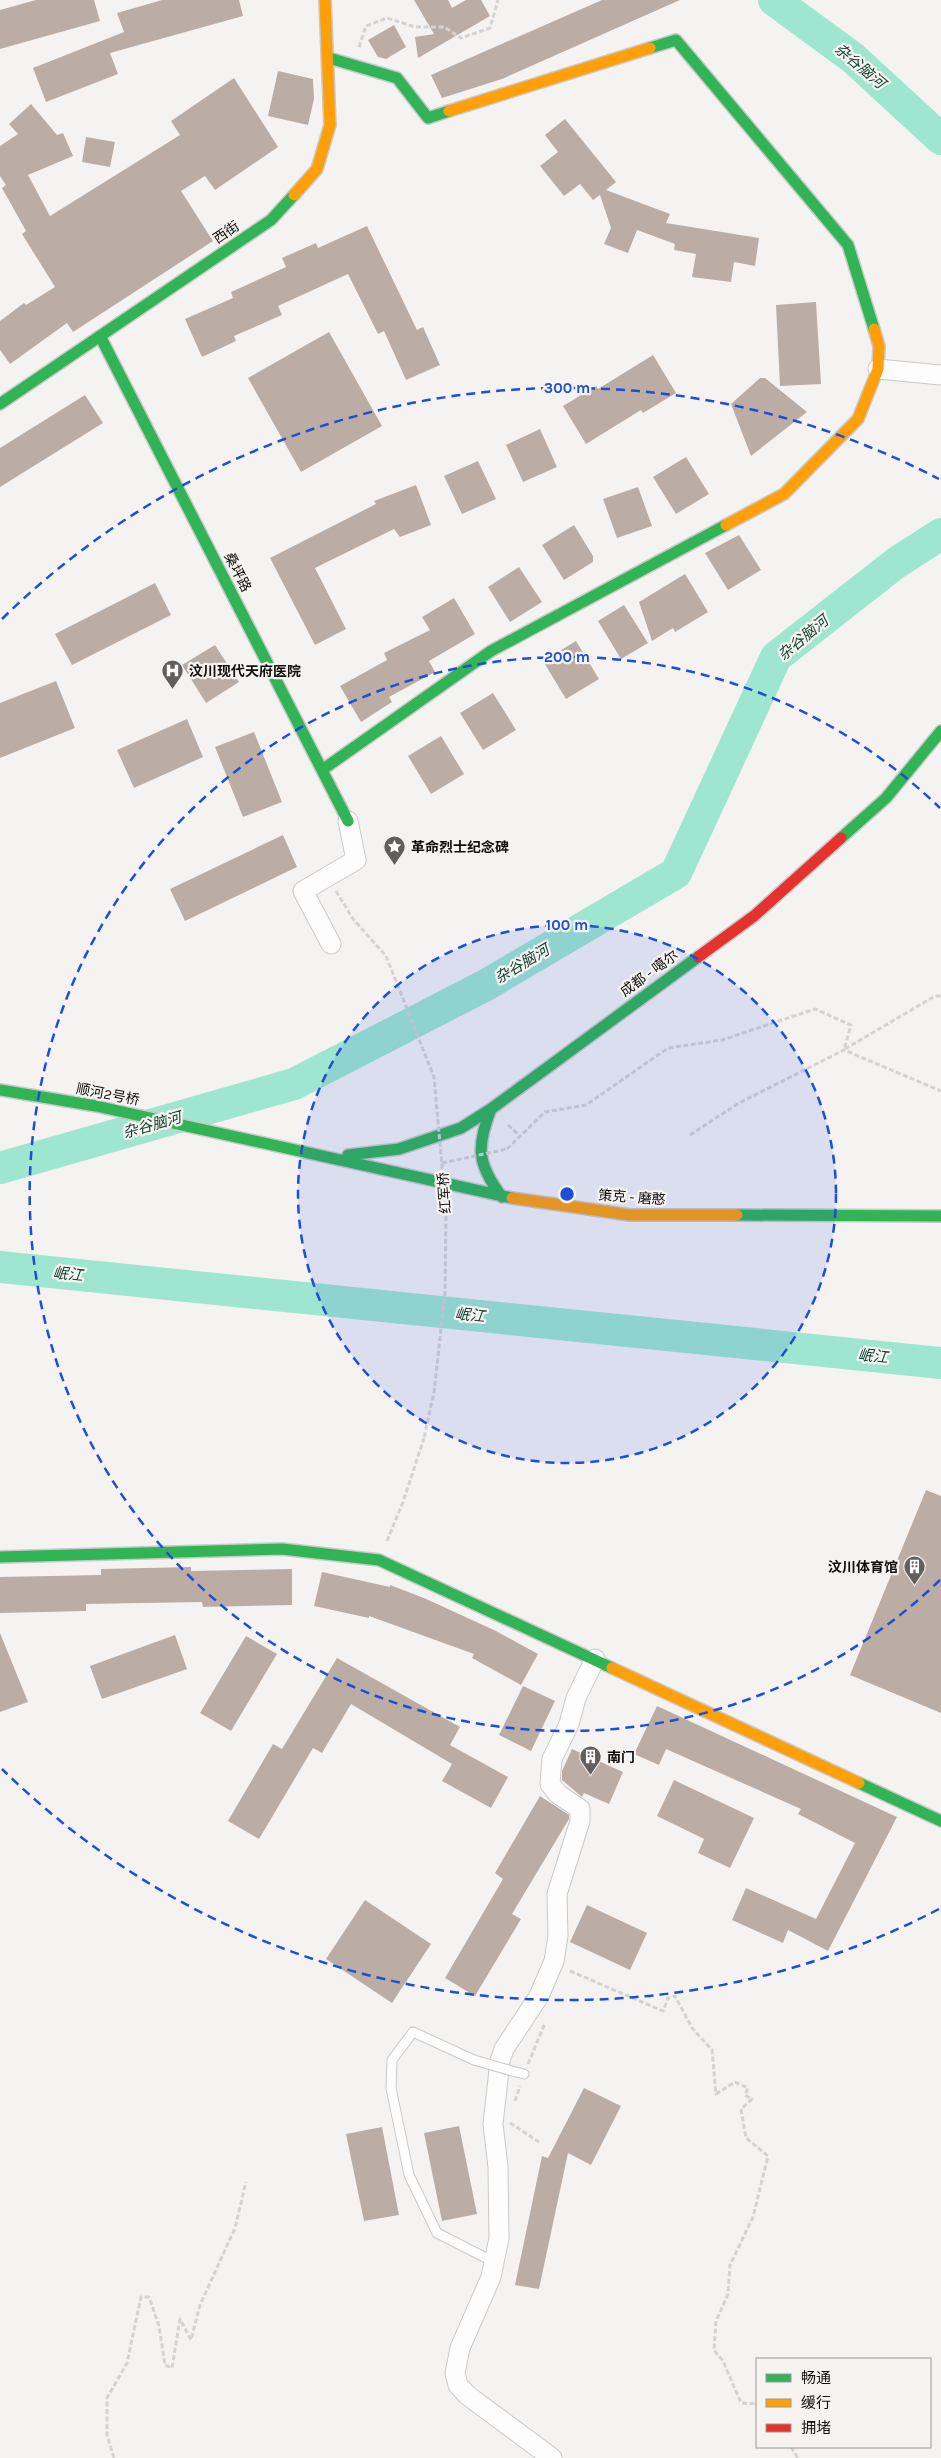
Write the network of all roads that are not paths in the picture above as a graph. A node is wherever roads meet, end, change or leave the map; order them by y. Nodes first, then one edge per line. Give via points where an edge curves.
1 (325, 0) edge
2 (329, 58) junction
3 (100, 336) junction
4 (878, 369) junction
5 (941, 375) edge
6 (0, 404) edge
7 (941, 731) edge
8 (322, 770) junction
9 (348, 821) joint
10 (331, 944) dead end
11 (0, 1090) edge
12 (491, 1109) junction
13 (327, 1157) junction
14 (502, 1197) junction
15 (941, 1216) edge
16 (0, 1557) edge
17 (595, 1660) junction
18 (941, 1821) edge
19 (524, 2074) road end
20 (494, 2262) junction
21 (552, 2458) edge

1 - 2 main road, 西街
2 - 3 main road, 西街 via 330,125 317,169 271,220
2 - 4 main road via 397,78 428,118 676,40 848,245 879,346
3 - 6 main road, 西街
3 - 8 main road, 桑坪路
4 - 5 street
4 - 8 main road via 858,419 784,494 491,651
7 - 12 main road, 成都 - 噶尔 via 886,798 754,916
8 - 9 main road, 桑坪路
9 - 10 street via 356,860 302,891
11 - 13 main road, 顺河2号桥 via 96,1106
12 - 13 main road, 成都 - 噶尔 via 461,1128 400,1149
12 - 14 main road via 480,1144 481,1164 487,1179
13 - 14 main road, 策克 - 磨憨
14 - 15 main road, 策克 - 磨憨 via 630,1215
16 - 17 main road via 282,1549 379,1560
17 - 18 main road
17 - 20 street via 552,1760 550,1784 558,1794 580,1809 580,1821 557,1894 558,1936 554,1961 539,1996 504,2049 500,2061 492,2124 498,2166 499,2238
19 - 20 lane, bridge via 474,2060 413,2032 392,2060 391,2088 409,2175 437,2233
20 - 21 street via 491,2277 460,2348 455,2373 458,2385

